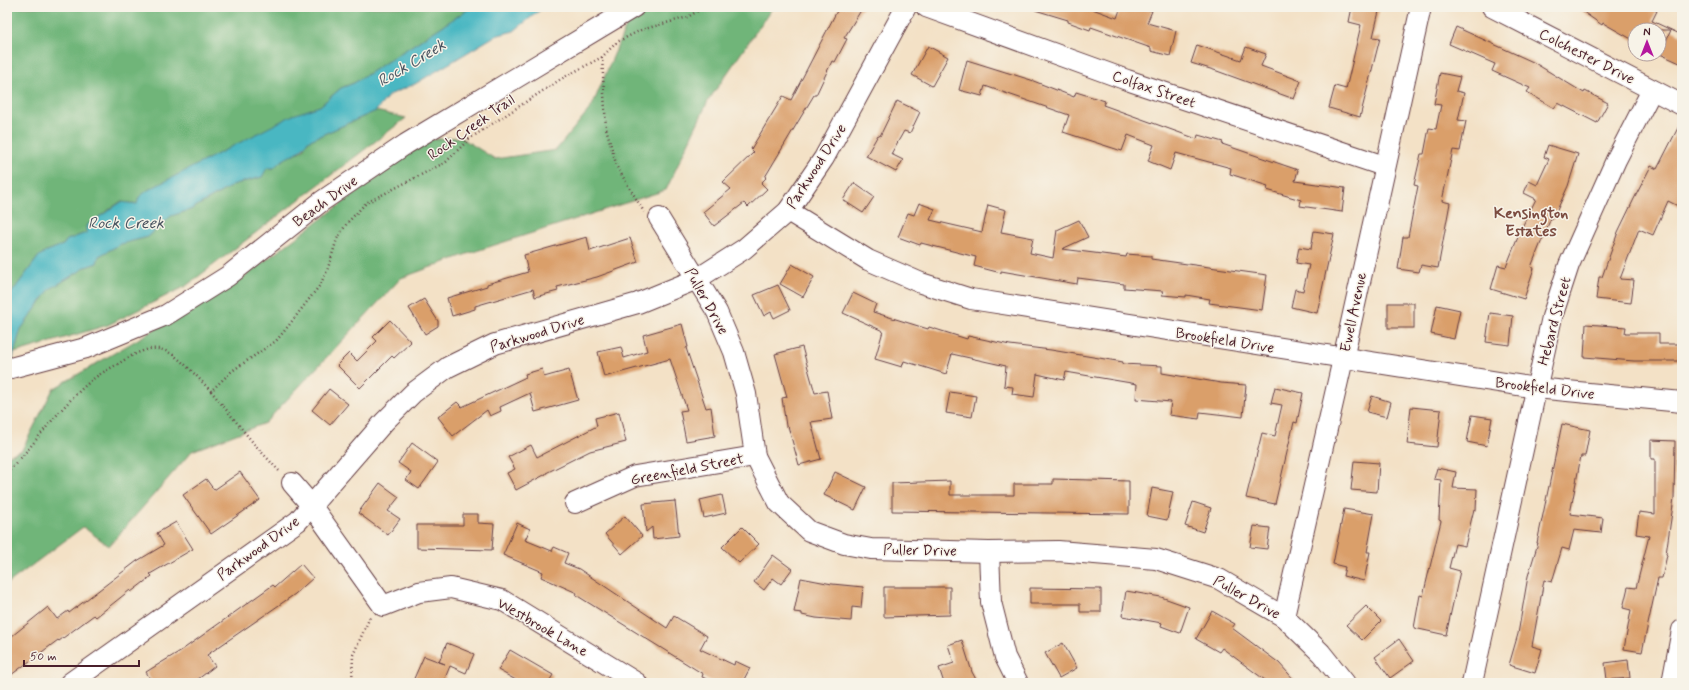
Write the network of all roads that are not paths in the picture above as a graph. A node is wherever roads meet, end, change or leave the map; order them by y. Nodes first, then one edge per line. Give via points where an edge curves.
1 (634, 7) edge
2 (906, 7) edge
3 (926, 7) edge
4 (1421, 7) edge
5 (1492, 7) edge
6 (1652, 90) junction
7 (1682, 106) edge
8 (1384, 166) junction
9 (788, 211) junction
10 (653, 217) road end
11 (697, 280) junction
12 (1344, 359) junction
13 (7, 369) edge
14 (1536, 388) junction
15 (1682, 402) edge
16 (755, 456) junction
17 (292, 483) road end
18 (575, 503) dead end
19 (311, 505) junction
20 (990, 552) junction
21 (1284, 617) junction
22 (1682, 630) edge
23 (70, 683) edge
24 (637, 683) edge
25 (1018, 683) edge
26 (1346, 683) edge
27 (1472, 683) edge
28 (1672, 683) edge

1 - 13 street, Beach Drive via 406,144 322,201 228,276 166,315 86,348
2 - 9 street, Parkwood Drive via 824,158
3 - 8 street, Colfax Street via 1120,77
4 - 8 street, Ewell Avenue
5 - 6 street, Colchester Drive
6 - 7 street, Colchester Drive
6 - 14 street, Hebard Street via 1616,160 1569,265 1552,317
8 - 12 street, Ewell Avenue
9 - 11 street, Parkwood Drive via 744,250
9 - 12 street, Brookfield Drive via 868,260 921,283 971,299
10 - 11 street, Puller Drive
11 - 16 street, Puller Drive via 717,312 734,352 746,394
11 - 19 street, Parkwood Drive via 638,303 495,344 448,367 408,398
12 - 14 street, Brookfield Drive
12 - 21 street, Ewell Avenue
14 - 15 street, Brookfield Drive
14 - 27 street, Hebard Street
16 - 18 street, Greenfield Street via 635,476
16 - 20 street, Puller Drive via 779,503 809,531 844,544 871,549
17 - 19 street
19 - 23 street, Parkwood Drive via 298,521
19 - 24 street, Westbrook Lane via 383,606 419,592 451,588 502,600
20 - 21 street, Puller Drive via 1058,551 1156,559 1219,579
20 - 25 street via 991,602 1005,657
21 - 26 street, Puller Drive via 1321,653
22 - 28 street

